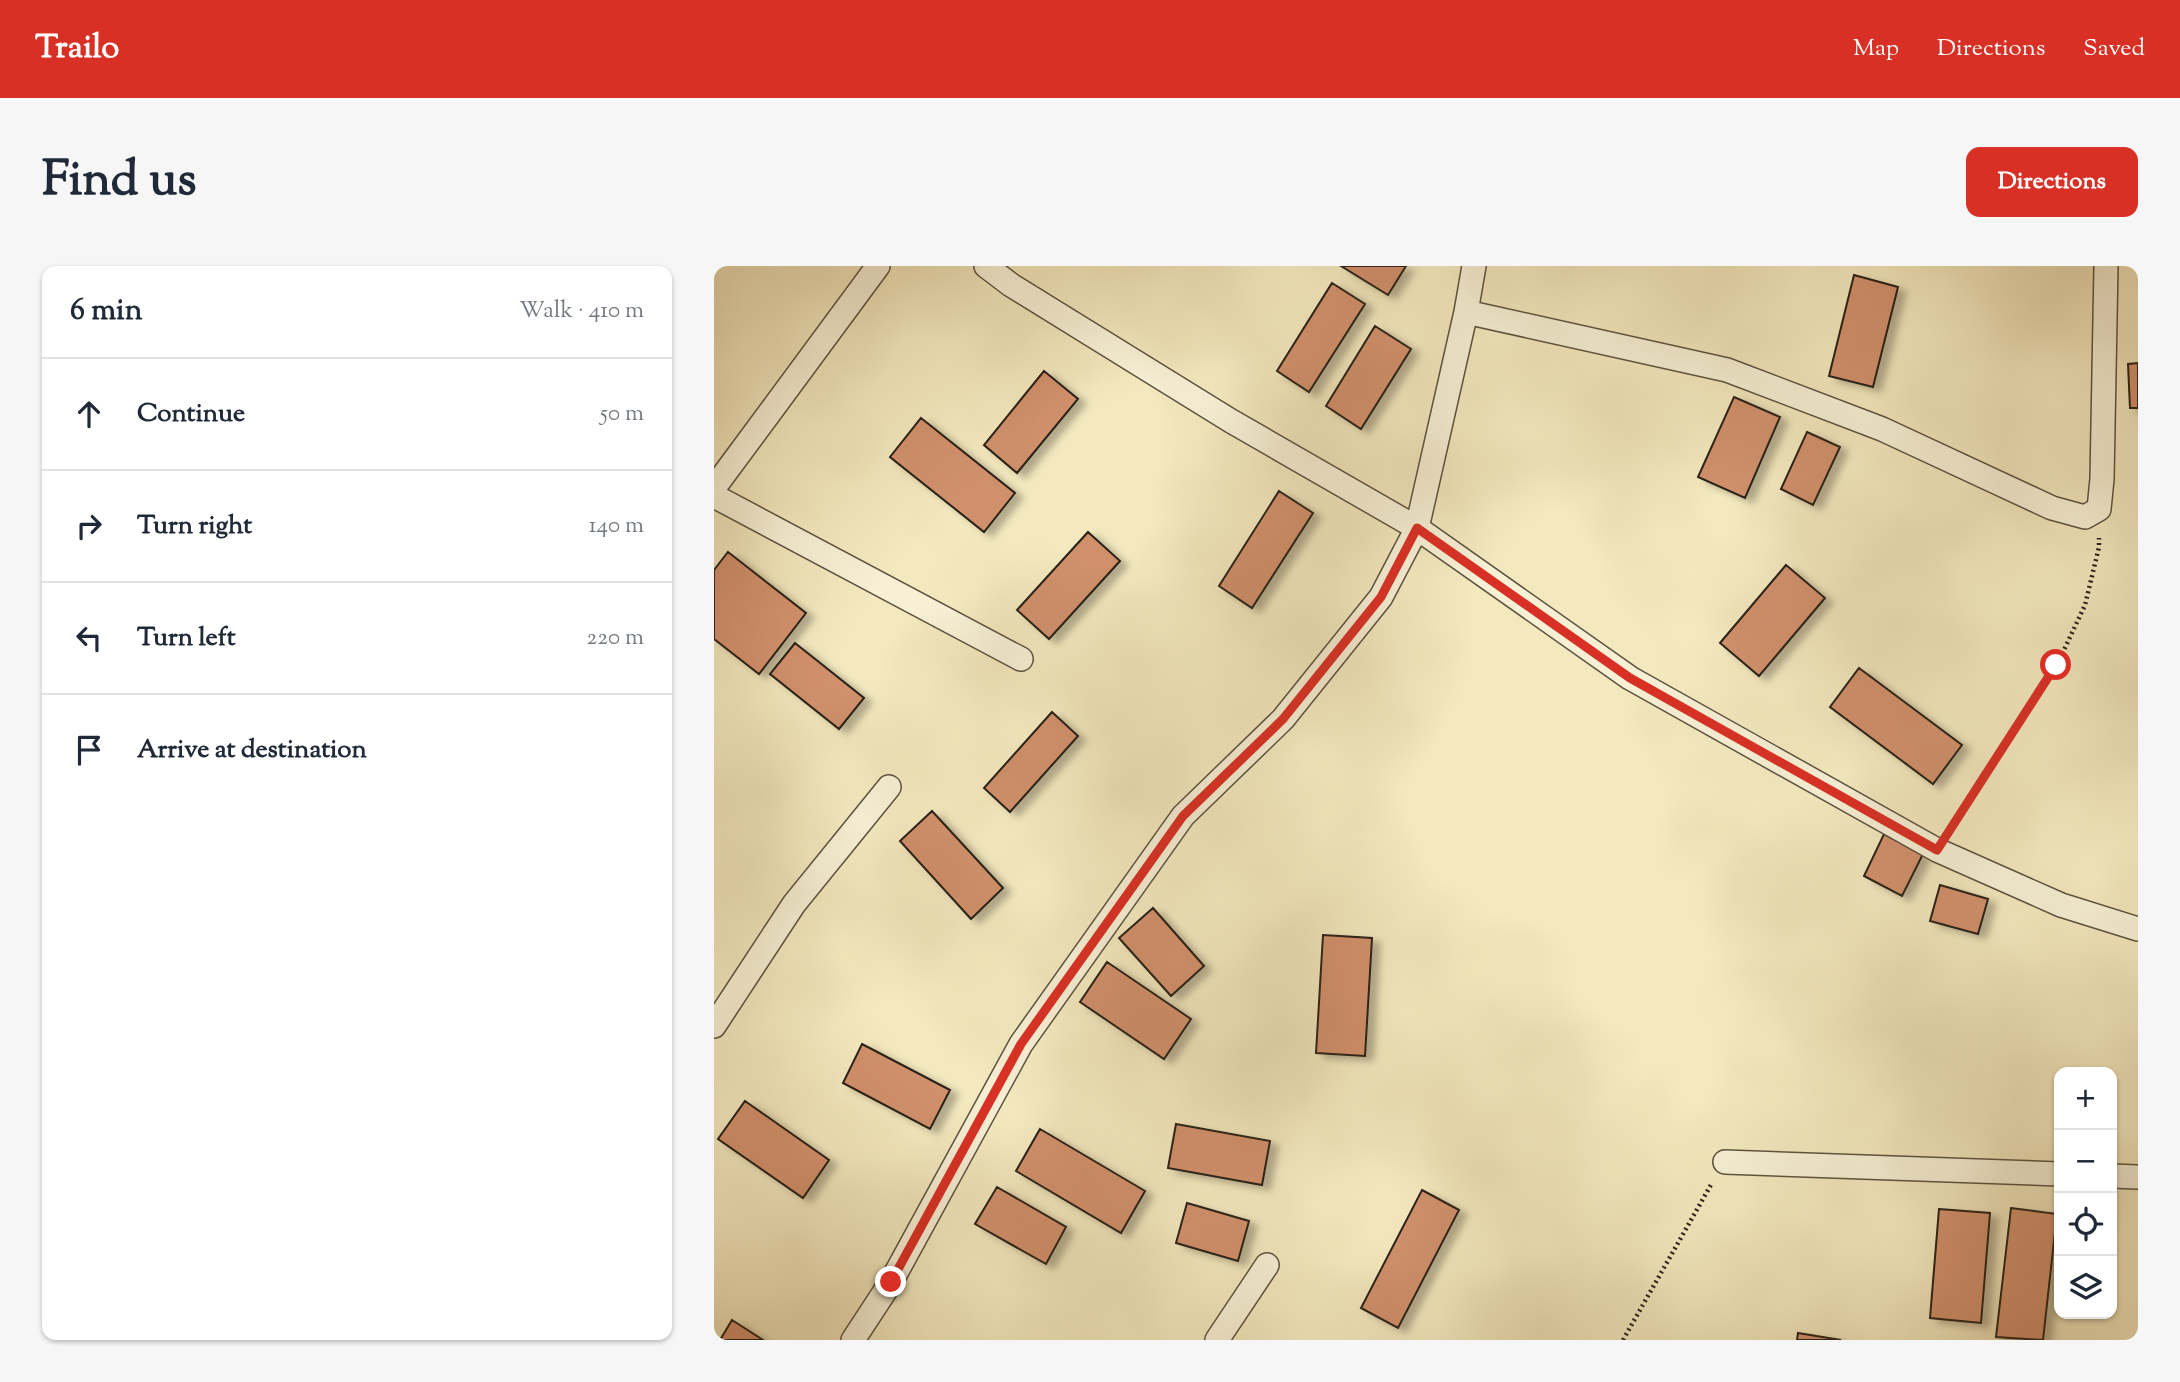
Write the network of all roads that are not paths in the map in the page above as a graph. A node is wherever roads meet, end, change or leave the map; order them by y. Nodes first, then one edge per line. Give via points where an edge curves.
1 (878, 266) edge
2 (986, 266) edge
3 (1474, 266) edge
4 (2106, 266) edge
5 (1017, 276) edge
6 (1465, 312) junction
7 (714, 488) edge
8 (714, 496) edge
9 (1417, 528) junction
10 (1021, 659) dead end
11 (889, 786) dead end
12 (2138, 929) edge
13 (714, 1026) edge
14 (1725, 1161) road end
15 (2054, 1174) edge
16 (2117, 1176) edge
17 (2138, 1177) edge
18 (1267, 1265) dead end
19 (853, 1340) edge
20 (1216, 1340) edge

1 - 7 street
2 - 5 street
3 - 6 street
4 - 6 street via 2102,479 2099,509 2085,516 2052,509 1882,429 1727,370
5 - 9 street via 1231,421
6 - 9 street
8 - 10 street
9 - 12 street via 1630,678 1937,850 2061,905
9 - 19 street via 1381,597 1283,719 1183,816 1021,1044 891,1282
11 - 13 street via 794,904
14 - 15 street
16 - 17 street
18 - 20 street

